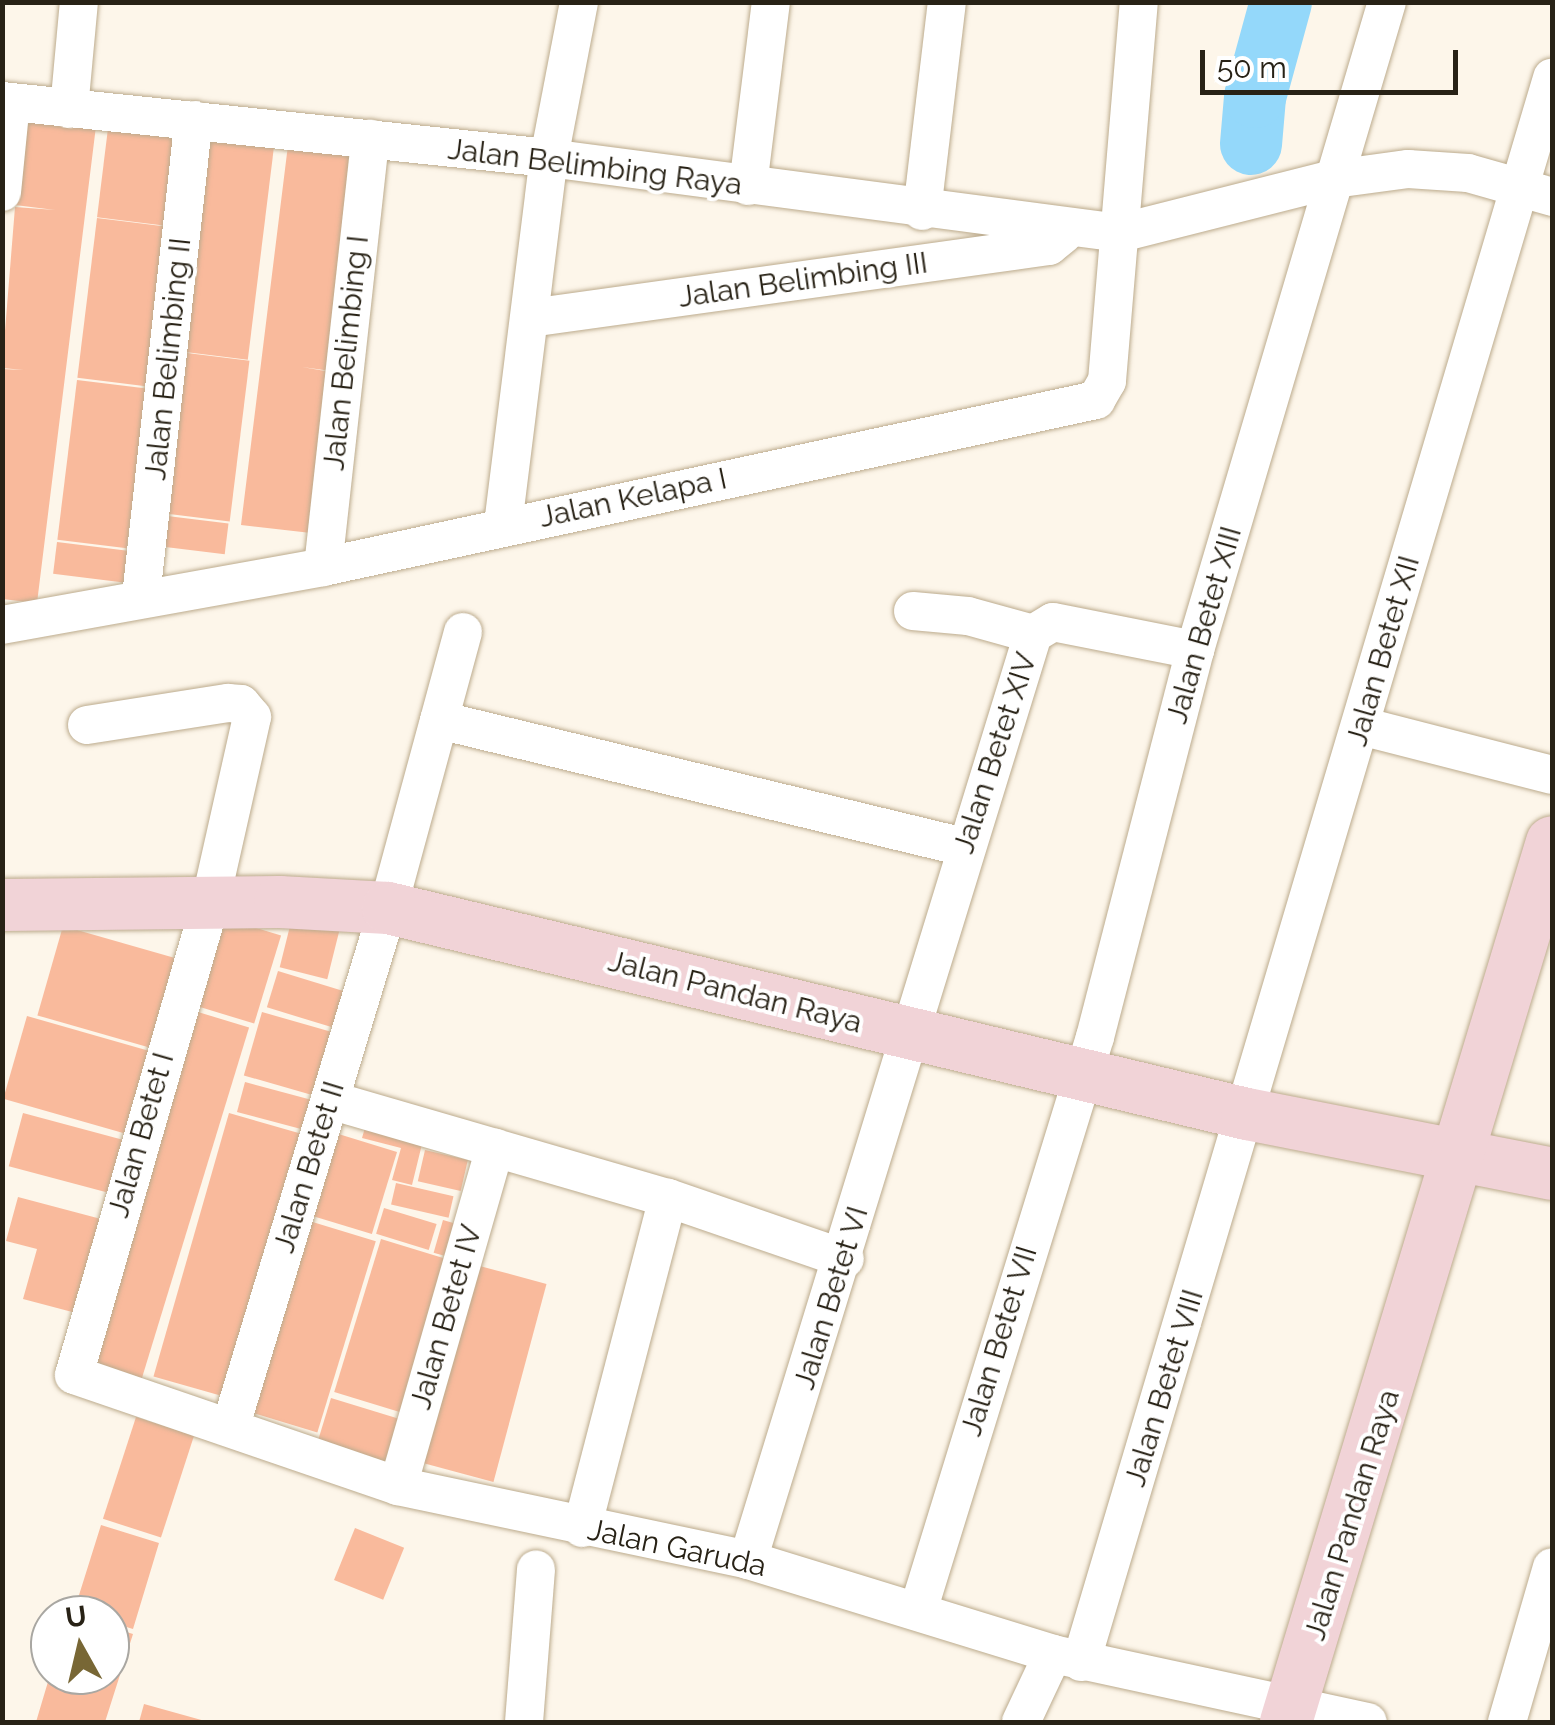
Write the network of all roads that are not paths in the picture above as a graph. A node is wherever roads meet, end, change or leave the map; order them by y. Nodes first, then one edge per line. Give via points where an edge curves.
1 (80, 2) edge
2 (580, 2) edge
3 (771, 2) edge
4 (948, 2) edge
5 (1139, 2) edge
6 (1388, 2) edge
7 (1552, 78) edge
8 (7, 101) edge
9 (69, 109) junction
10 (194, 120) junction
11 (370, 139) junction
12 (550, 158) junction
13 (1334, 179) junction
14 (748, 186) junction
15 (2, 192) edge
16 (1536, 192) edge
17 (922, 211) junction
18 (1070, 230) junction
19 (1120, 233) junction
20 (530, 318) junction
21 (504, 525) junction
22 (323, 567) junction
23 (141, 598) junction
24 (913, 611) dead end
25 (2, 625) edge
26 (463, 632) dead end
27 (1033, 634) junction
28 (1194, 650) junction
29 (439, 720) junction
30 (87, 725) dead end
31 (1361, 726) junction
32 (1552, 775) edge
33 (1552, 842) edge
34 (964, 847) junction
35 (210, 904) junction
36 (2, 906) edge
37 (388, 908) junction
38 (911, 1034) junction
39 (1079, 1072) junction
40 (330, 1100) junction
41 (1247, 1114) junction
42 (495, 1148) junction
43 (1460, 1155) junction
44 (1552, 1174) edge
45 (668, 1198) junction
46 (845, 1259) junction
47 (73, 1366) joint
48 (231, 1425) junction
49 (398, 1486) junction
50 (582, 1528) junction
51 (748, 1560) junction
52 (1552, 1567) edge
53 (536, 1569) dead end
54 (918, 1611) junction
55 (1067, 1658) junction
56 (1291, 1713) edge
57 (524, 1722) edge
58 (1021, 1722) edge
59 (1368, 1722) edge
60 (1507, 1722) edge

1 - 9 street
2 - 12 street
3 - 14 street
4 - 17 street
5 - 19 street, Jalan Kelapa I
6 - 13 street, Jalan Betet XIII
7 - 16 street, Jalan Betet XII
8 - 9 street, Jalan Belimbing Raya
8 - 15 street
9 - 10 street, Jalan Belimbing Raya
10 - 11 street, Jalan Belimbing Raya
10 - 23 street, Jalan Belimbing II
11 - 12 street, Jalan Belimbing Raya
11 - 22 street, Jalan Belimbing I
12 - 14 street, Jalan Belimbing Raya
12 - 20 street
13 - 16 street, Jalan Belimbing Raya via 1434,168
13 - 19 street, Jalan Belimbing Raya
13 - 28 street, Jalan Betet XIII
14 - 17 street, Jalan Belimbing Raya
16 - 31 street, Jalan Betet XII
17 - 18 street, Jalan Belimbing Raya
18 - 19 street, Jalan Belimbing Raya
18 - 20 street, Jalan Belimbing III via 1049,246
19 - 21 street, Jalan Kelapa I via 1107,381 1086,405
20 - 21 street
21 - 22 street, Jalan Kelapa I
22 - 23 street, Jalan Kelapa I
23 - 25 street, Jalan Kelapa I
24 - 27 street via 968,616
26 - 29 street, Jalan Betet II
27 - 28 street, Jalan Betet XIV via 1054,622
27 - 34 street, Jalan Betet XIV
28 - 39 street, Jalan Betet XIII via 1094,1037
29 - 34 street
29 - 37 street, Jalan Betet II
30 - 35 street, Jalan Betet I via 228,703 248,709
31 - 32 street
31 - 41 street, Jalan Betet XII
33 - 43 street, Jalan Pandan Raya
34 - 38 street, Jalan Betet XIV
35 - 36 street, Jalan Pandan Raya
35 - 37 street, Jalan Pandan Raya
35 - 47 street, Jalan Betet I
37 - 38 street, Jalan Pandan Raya
37 - 40 street, Jalan Betet II
38 - 39 street, Jalan Pandan Raya
38 - 46 street, Jalan Betet VI
39 - 41 street, Jalan Pandan Raya
39 - 54 street, Jalan Betet VII
40 - 42 street
40 - 48 street, Jalan Betet II
41 - 43 street, Jalan Pandan Raya
41 - 55 street, Jalan Betet VIII
42 - 45 street
42 - 49 street, Jalan Betet IV
43 - 44 street, Jalan Pandan Raya
43 - 56 street, Jalan Pandan Raya
45 - 46 street
45 - 50 street
46 - 51 street, Jalan Betet VI
47 - 48 street, Jalan Garuda via 74,1376 84,1380
48 - 49 street, Jalan Garuda
49 - 50 street, Jalan Garuda
50 - 51 street, Jalan Garuda
51 - 54 street, Jalan Garuda
52 - 60 street
53 - 57 street
54 - 55 street, Jalan Garuda
55 - 56 street, Jalan Garuda
55 - 58 street, Jalan Betet VIII
56 - 59 street, Jalan Garuda

